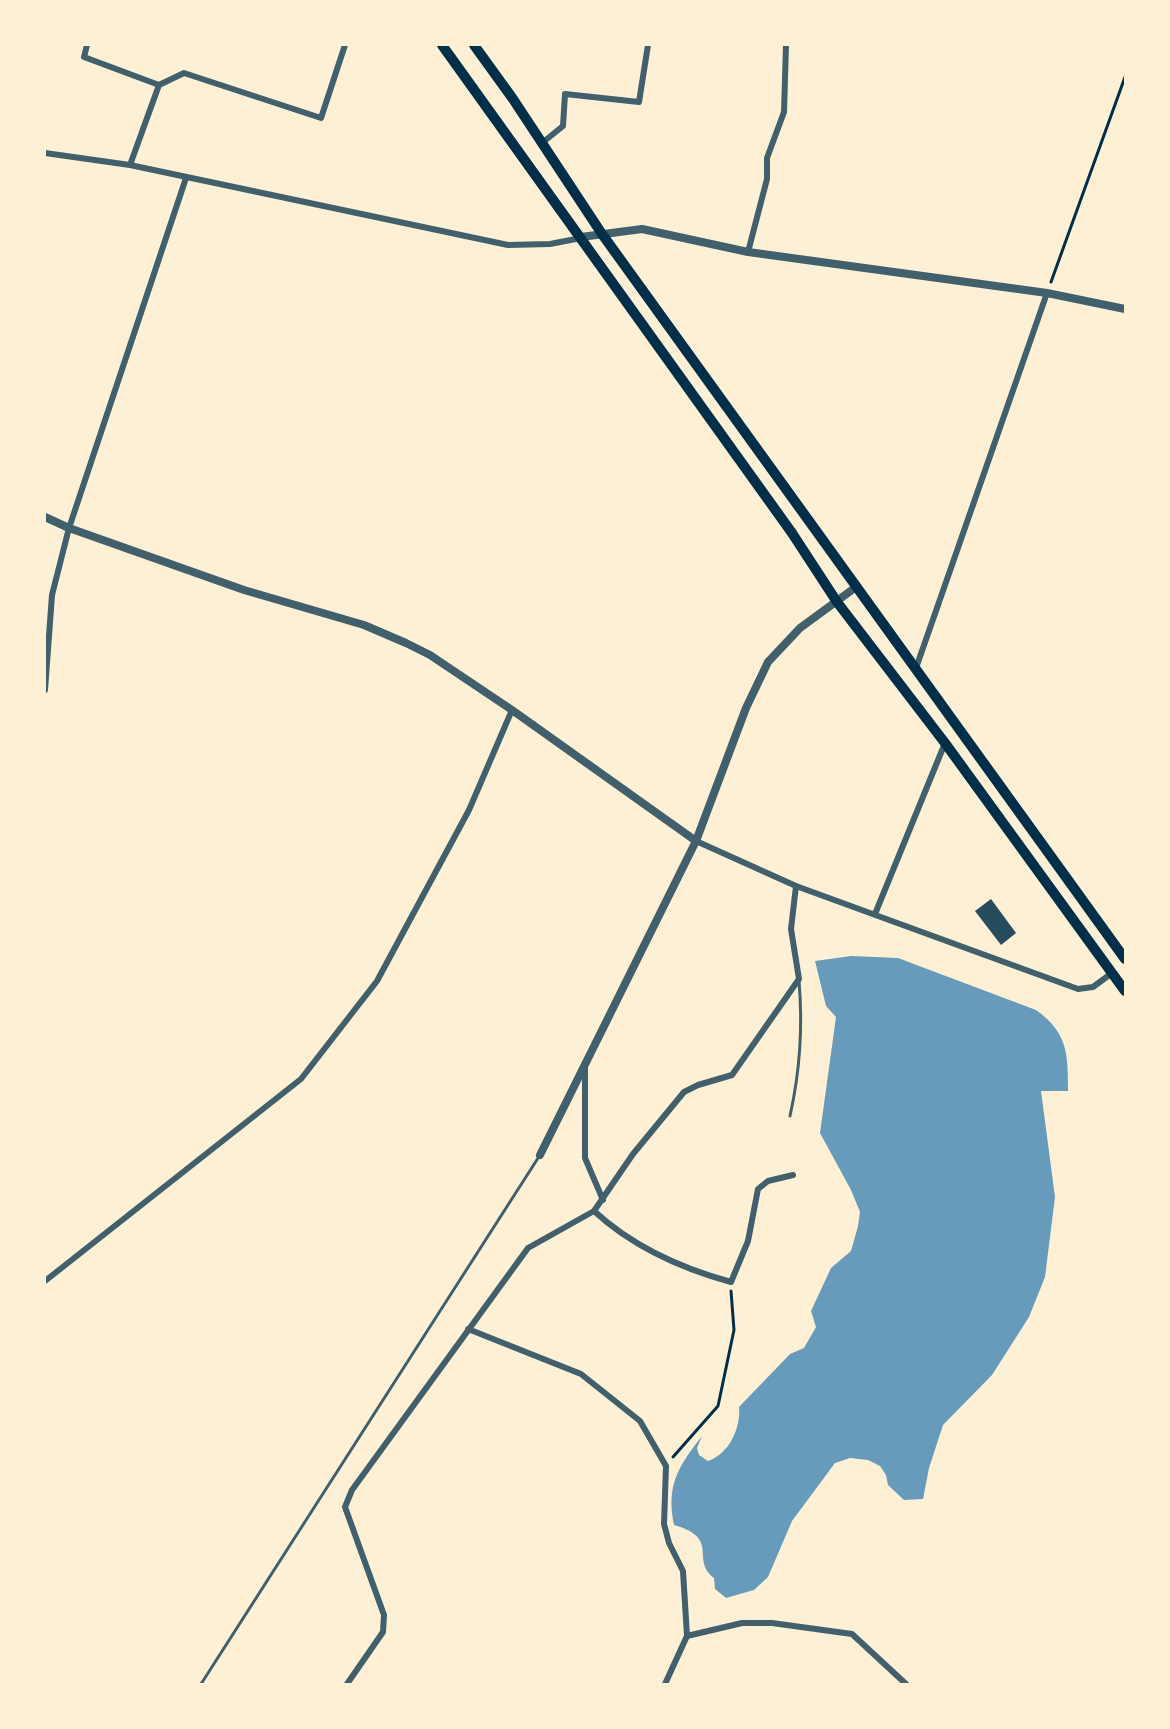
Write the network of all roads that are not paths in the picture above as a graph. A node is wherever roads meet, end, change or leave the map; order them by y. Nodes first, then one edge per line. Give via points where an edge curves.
1 (87, 45) edge
2 (345, 45) edge
3 (442, 45) edge
4 (474, 45) edge
5 (648, 45) edge
6 (786, 45) edge
7 (159, 85) junction
8 (542, 143) junction
9 (45, 153) edge
10 (130, 165) junction
11 (186, 178) junction
12 (602, 234) junction
13 (581, 237) junction
14 (748, 252) junction
15 (1047, 292) junction
16 (1125, 309) edge
17 (45, 517) edge
18 (69, 528) junction
19 (856, 587) junction
20 (837, 602) junction
21 (915, 670) junction
22 (45, 690) edge
23 (512, 710) junction
24 (945, 743) junction
25 (696, 841) junction
26 (796, 886) junction
27 (875, 914) junction
28 (1125, 959) edge
29 (1112, 972) junction
30 (799, 979) junction
31 (1125, 992) edge
32 (585, 1062) junction
33 (790, 1116) dead end
34 (540, 1155) joint
35 (794, 1175) dead end
36 (603, 1200) junction
37 (594, 1211) junction
38 (45, 1281) edge
39 (468, 1329) junction
40 (687, 1636) junction
41 (201, 1684) edge
42 (347, 1684) edge
43 (665, 1684) edge
44 (906, 1684) edge

1 - 7 street via 84,57
2 - 7 street via 321,118 184,73
3 - 13 main road
4 - 8 main road
5 - 8 street via 639,102 565,94 562,126
6 - 14 street via 784,112 767,158 767,179
7 - 10 street
8 - 12 main road
9 - 10 street
10 - 11 street
11 - 13 street via 508,244 550,244
11 - 18 street
12 - 13 street
12 - 14 street via 642,229
12 - 19 main road
13 - 20 main road
14 - 15 street
15 - 16 street
15 - 21 street
17 - 18 street
18 - 22 street via 52,595
18 - 23 street via 244,590 364,625 430,655
19 - 20 street
19 - 21 main road
20 - 24 main road
20 - 25 street via 800,628 768,662 746,708
21 - 28 main road
23 - 25 street
23 - 38 street via 469,810 376,981 301,1079
24 - 27 street
24 - 29 main road
25 - 26 street
25 - 32 street
26 - 27 street
26 - 30 street via 791,929
27 - 29 street via 1078,989 1093,987
29 - 31 main road
30 - 33 lane via 802,1015 798,1081
30 - 36 street via 732,1075 684,1092 633,1154
32 - 34 street
32 - 36 street via 585,1158
34 - 41 lane
35 - 37 street via 768,1181 758,1189 748,1242 731,1282 646,1250
36 - 37 street
37 - 39 street via 528,1248
39 - 40 street via 581,1374 640,1421 666,1466 664,1524 683,1571
39 - 42 street via 352,1490 345,1507 384,1615 383,1632
40 - 43 street
40 - 44 street via 742,1623 852,1634

